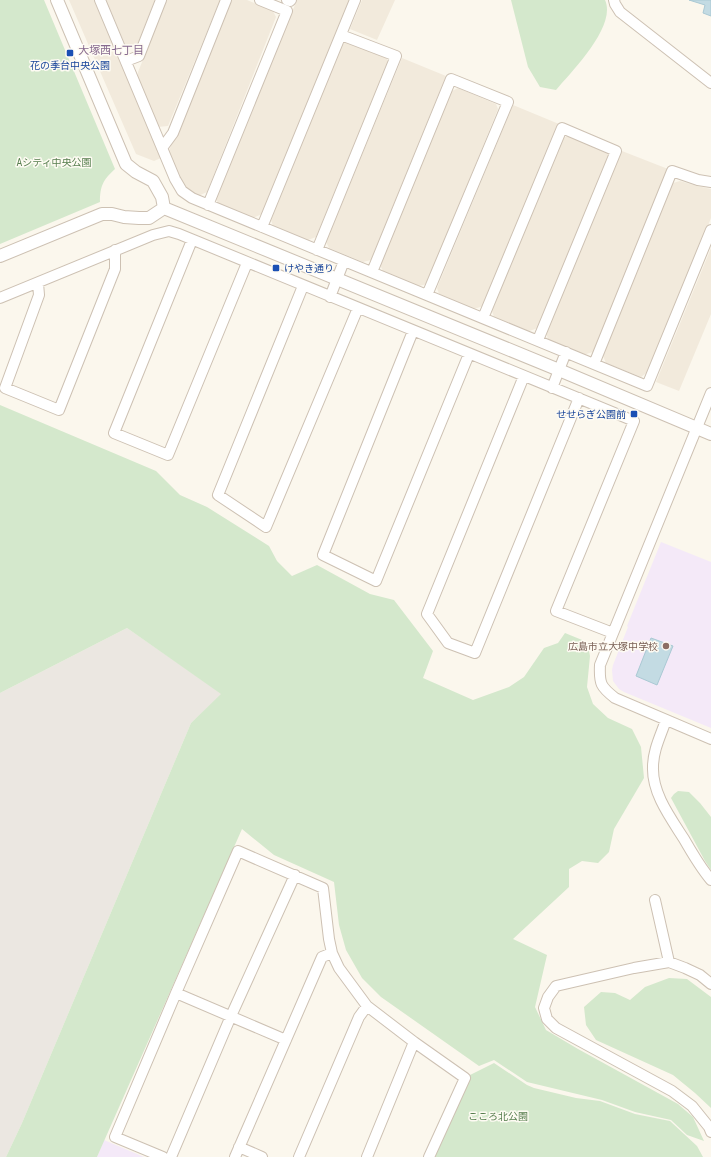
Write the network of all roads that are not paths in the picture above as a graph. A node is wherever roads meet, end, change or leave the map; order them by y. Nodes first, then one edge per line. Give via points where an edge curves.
1 (57, 0) edge
2 (100, 0) edge
3 (161, 0) edge
4 (226, 0) edge
5 (260, 0) edge
6 (287, 0) edge
7 (291, 0) edge
8 (355, 0) edge
9 (614, 0) edge
10 (341, 35) junction
11 (126, 61) junction
12 (711, 83) edge
13 (162, 148) junction
14 (711, 182) edge
15 (208, 205) junction
16 (164, 208) junction
17 (262, 227) junction
18 (711, 230) edge
19 (192, 240) junction
20 (115, 250) junction
21 (317, 250) junction
22 (0, 256) edge
23 (344, 261) junction
24 (247, 263) junction
25 (372, 272) junction
26 (337, 279) junction
27 (38, 283) junction
28 (303, 286) junction
29 (428, 295) junction
30 (1, 296) edge
31 (330, 297) junction
32 (358, 308) junction
33 (483, 318) junction
34 (413, 331) junction
35 (538, 340) junction
36 (566, 352) junction
37 (469, 354) junction
38 (594, 364) junction
39 (559, 370) junction
40 (524, 376) junction
41 (552, 388) junction
42 (711, 393) edge
43 (579, 398) junction
44 (697, 428) junction
45 (711, 434) edge
46 (613, 633) junction
47 (666, 720) junction
48 (711, 739) edge
49 (295, 875) junction
50 (711, 880) edge
51 (655, 900) dead end
52 (332, 953) junction
53 (668, 962) junction
54 (711, 984) edge
55 (176, 993) junction
56 (367, 1006) junction
57 (231, 1016) junction
58 (286, 1040) junction
59 (414, 1042) junction
60 (711, 1132) edge
61 (239, 1147) junction
62 (164, 1157) edge
63 (171, 1157) edge
64 (235, 1157) edge
65 (262, 1157) edge
66 (299, 1157) edge
67 (367, 1157) edge
68 (429, 1157) edge

1 - 16 street via 126,164 154,181
2 - 11 street
3 - 11 street via 139,56
4 - 13 street via 173,133
5 - 15 street via 287,11
6 - 7 street
8 - 10 street
9 - 12 street via 620,12
10 - 17 street
10 - 21 street via 396,56
11 - 13 street
13 - 15 street via 182,191
14 - 38 street via 672,171
15 - 17 street
16 - 22 street via 149,218 102,214
16 - 26 street
17 - 21 street
18 - 38 street via 647,386
19 - 20 street via 169,232 153,235
19 - 24 street
19 - 24 street via 114,433 168,455
20 - 27 street
20 - 27 street via 115,269 59,410 5,388 39,295
21 - 23 street
23 - 25 street
23 - 26 street
24 - 28 street
25 - 29 street
25 - 29 street via 451,79 508,102
26 - 31 street
26 - 39 street
27 - 30 street
28 - 31 street
28 - 32 street via 218,495 266,527
29 - 33 street
31 - 32 street
32 - 34 street
33 - 35 street
33 - 35 street via 562,128 616,151
34 - 37 street
34 - 37 street via 323,555 376,581
35 - 36 street
36 - 38 street
36 - 39 street
37 - 40 street
39 - 41 street
39 - 44 street
40 - 41 street
40 - 43 street via 427,614 448,643 475,653
41 - 43 street
42 - 44 street
43 - 46 street via 634,421 556,611
44 - 45 street
44 - 46 street
46 - 47 street via 600,665 599,679 605,690 615,698
47 - 48 street
47 - 50 street via 656,748 653,767 655,786 662,803
49 - 52 street via 323,888
49 - 55 street via 238,850
49 - 57 street
51 - 53 street
52 - 56 street via 339,968
52 - 58 street via 322,957
53 - 54 street via 700,975
53 - 60 street via 556,986 544,1008 548,1019 556,1028 672,1091 692,1106
55 - 57 street
55 - 62 street via 115,1137
56 - 59 street
56 - 66 street via 359,1017
57 - 58 street
57 - 63 street
58 - 61 street
59 - 67 street
59 - 68 street via 465,1078
61 - 64 street
61 - 65 street

